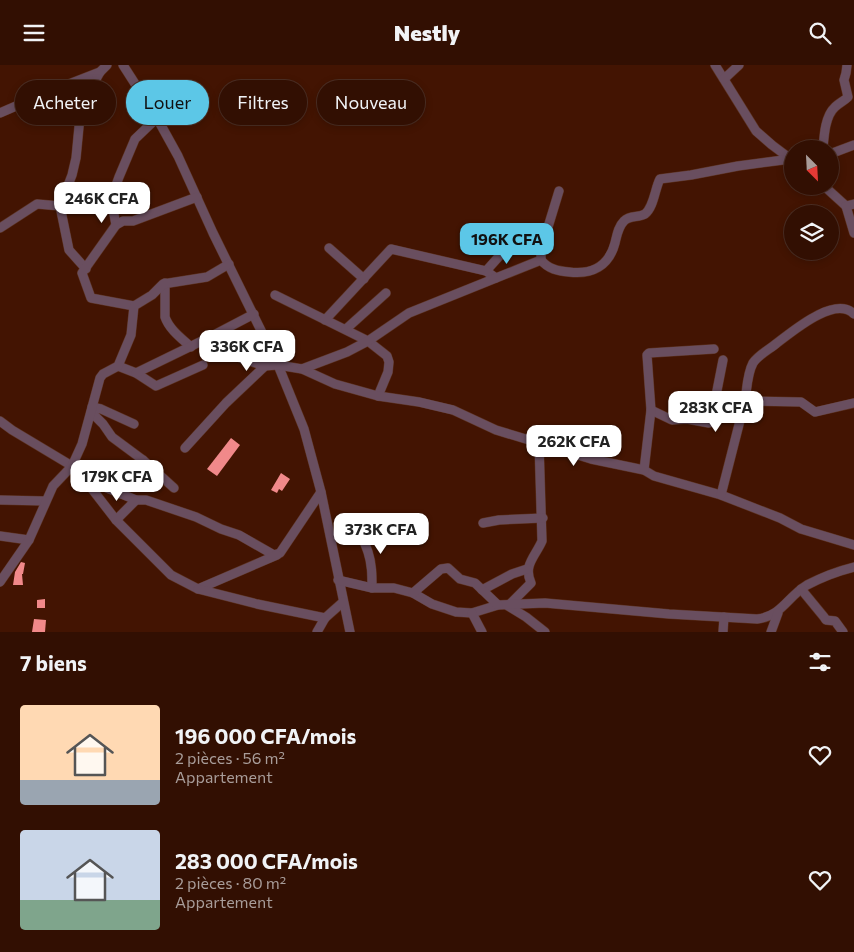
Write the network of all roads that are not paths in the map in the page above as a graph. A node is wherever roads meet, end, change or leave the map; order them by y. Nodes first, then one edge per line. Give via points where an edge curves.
1 (123, 65) edge
2 (715, 65) edge
3 (739, 65) edge
4 (847, 65) edge
5 (104, 69) edge
6 (724, 79) junction
7 (133, 80) edge
8 (0, 113) edge
9 (150, 125) edge
10 (161, 125) edge
11 (824, 140) edge
12 (854, 145) edge
13 (839, 151) edge
14 (784, 154) edge
15 (784, 161) edge
16 (558, 191) dead end
17 (836, 195) edge
18 (197, 197) junction
19 (850, 205) edge
20 (60, 206) junction
21 (116, 225) junction
22 (0, 228) edge
23 (854, 233) edge
24 (510, 243) dead end
25 (329, 248) dead end
26 (541, 260) junction
27 (229, 265) junction
28 (86, 269) junction
29 (486, 271) junction
30 (496, 278) junction
31 (364, 279) junction
32 (165, 283) junction
33 (386, 293) dead end
34 (275, 295) dead end
35 (134, 306) junction
36 (254, 314) junction
37 (854, 314) edge
38 (325, 320) junction
39 (346, 329) junction
40 (212, 336) junction
41 (368, 341) junction
42 (191, 347) junction
43 (714, 349) dead end
44 (723, 360) dead end
45 (203, 365) dead end
46 (278, 365) junction
47 (118, 366) junction
48 (265, 366) junction
49 (302, 369) junction
50 (136, 373) junction
51 (378, 396) junction
52 (745, 401) junction
53 (854, 403) edge
54 (91, 410) junction
55 (651, 410) junction
56 (0, 421) edge
57 (134, 424) dead end
58 (539, 443) junction
59 (185, 448) dead end
60 (143, 460) junction
61 (72, 465) junction
62 (644, 470) junction
63 (85, 479) junction
64 (174, 488) dead end
65 (321, 492) junction
66 (121, 494) junction
67 (721, 495) junction
68 (136, 499) junction
69 (0, 501) edge
70 (45, 501) junction
71 (543, 517) junction
72 (116, 520) junction
73 (483, 523) dead end
74 (359, 526) dead end
75 (0, 535) edge
76 (28, 540) junction
77 (854, 545) edge
78 (277, 555) junction
79 (854, 567) edge
80 (527, 569) junction
81 (338, 580) junction
82 (0, 582) edge
83 (372, 588) junction
84 (198, 589) junction
85 (801, 589) junction
86 (482, 590) junction
87 (413, 593) junction
88 (343, 602) junction
89 (498, 605) junction
90 (508, 606) junction
91 (472, 613) junction
92 (778, 613) junction
93 (724, 617) junction
94 (325, 618) junction
95 (772, 628) edge
96 (317, 632) edge
97 (350, 632) edge
98 (482, 632) edge
99 (545, 632) edge
100 (723, 632) edge
101 (780, 632) edge
102 (843, 632) edge

1 - 7 street
2 - 6 street
3 - 6 street
4 - 11 street via 844,80 848,97 830,113
5 - 8 street
5 - 20 street via 82,106 76,158
6 - 14 street via 756,131
9 - 21 street via 135,139 111,199
10 - 18 street
12 - 13 street
15 - 26 street via 660,179 647,213 624,221 608,260 602,266 578,273 557,270
16 - 26 street
17 - 19 street
18 - 21 street
18 - 27 street
19 - 23 street
20 - 22 street via 37,204
20 - 28 street via 69,250
21 - 28 street
24 - 29 street
25 - 31 street
26 - 30 street
27 - 32 street via 207,277
27 - 36 street
28 - 35 street via 82,274 91,299
29 - 30 street
29 - 31 street via 391,249
30 - 41 street via 403,316
31 - 38 street
32 - 35 street
32 - 42 street via 166,321
33 - 39 street
34 - 38 street
35 - 47 street via 131,335
36 - 40 street
36 - 46 street
37 - 52 street via 849,309 840,308 821,314 771,348 753,363
38 - 39 street
39 - 41 street
40 - 42 street
40 - 48 street via 226,352
41 - 49 street
41 - 51 street via 387,356 389,363
42 - 50 street
43 - 55 street via 649,353
44 - 55 street via 709,423 672,420
45 - 50 street via 159,386
46 - 48 street
46 - 49 street
46 - 65 street via 304,429
47 - 50 street
47 - 54 street via 100,378
48 - 59 street
49 - 51 street via 335,384
51 - 58 street via 453,410
52 - 53 street via 801,402 815,412
52 - 67 street
54 - 57 street via 101,409
54 - 60 street via 112,437
54 - 61 street via 82,444
55 - 62 street
56 - 61 street
58 - 62 street via 591,459
58 - 71 street
60 - 64 street
60 - 66 street
61 - 63 street
61 - 70 street
62 - 67 street via 654,476
63 - 66 street
63 - 72 street
65 - 78 street
65 - 81 street
66 - 68 street
67 - 77 street via 801,529
68 - 72 street
68 - 78 street via 196,517
69 - 70 street
70 - 76 street
71 - 73 street
71 - 80 street via 542,541
72 - 84 street via 171,575
74 - 83 street via 372,569
75 - 76 street
76 - 82 street
78 - 84 street
79 - 85 street
80 - 86 street
80 - 90 street via 531,583
81 - 83 street
81 - 88 street
83 - 87 street via 394,588
84 - 94 street
85 - 92 street
85 - 102 street via 826,620 835,621
86 - 87 street via 475,583 460,579 452,570 444,568
86 - 89 street
87 - 91 street via 432,604 456,612
88 - 94 street
88 - 97 street
89 - 90 street
89 - 91 street
90 - 93 street via 545,603
90 - 99 street
91 - 98 street
92 - 93 street via 757,619
92 - 95 street
93 - 100 street
94 - 96 street
95 - 101 street

